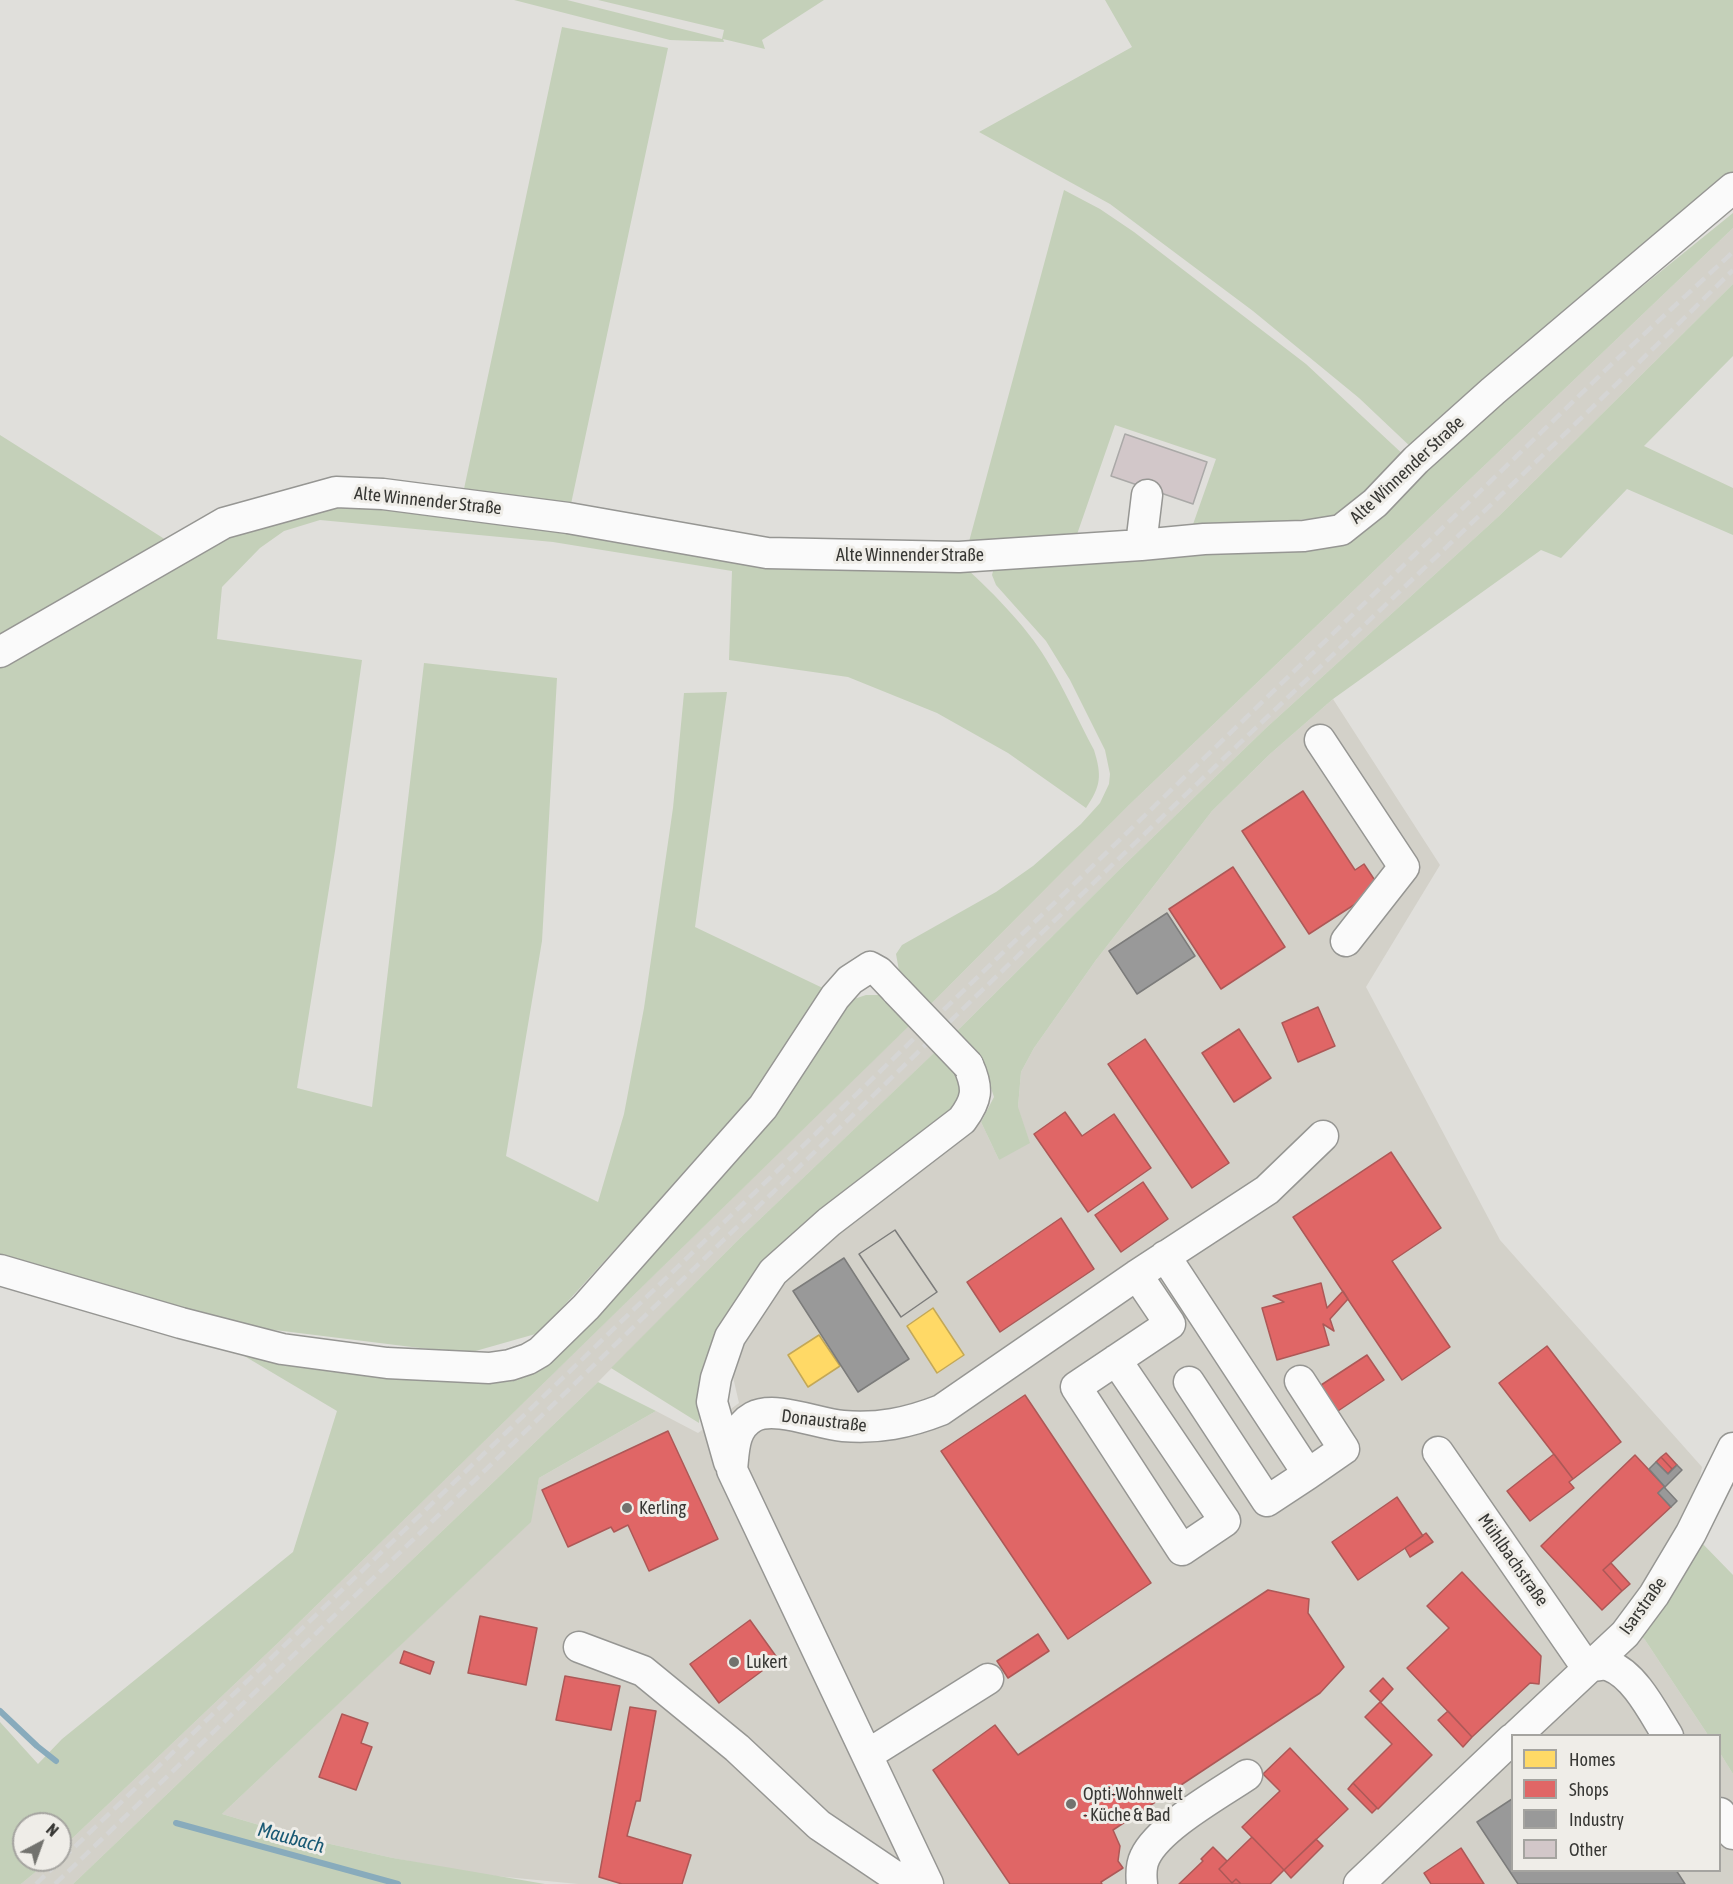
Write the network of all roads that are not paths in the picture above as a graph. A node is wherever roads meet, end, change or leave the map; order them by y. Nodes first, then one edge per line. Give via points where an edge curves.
1 (1733, 188) edge
2 (1147, 495) dead end
3 (1141, 545) junction
4 (0, 652) edge
5 (1320, 740) dead end
6 (1346, 941) dead end
7 (1323, 1136) dead end
8 (1165, 1256) junction
9 (0, 1270) edge
10 (1137, 1275) junction
11 (1116, 1360) junction
12 (1300, 1381) dead end
13 (1189, 1382) dead end
14 (1733, 1448) edge
15 (1438, 1452) dead end
16 (732, 1470) junction
17 (1308, 1474) junction
18 (579, 1647) dead end
19 (1587, 1668) junction
20 (988, 1679) dead end
21 (1518, 1734) edge
22 (1667, 1734) edge
23 (1511, 1740) edge
24 (867, 1755) junction
25 (1247, 1775) dead end
26 (1721, 1816) edge
27 (1733, 1834) edge
28 (922, 1881) edge
29 (1142, 1884) edge
30 (1359, 1884) edge

1 - 3 street, Alte Winnender Straße via 1493,391 1375,503 1341,530 1304,536
2 - 3 street
3 - 4 street, Alte Winnender Straße via 959,557 767,553 568,518 394,495 336,492 224,524
5 - 6 street via 1404,867
7 - 8 street, Donaustraße via 1267,1190
8 - 10 street, Donaustraße
8 - 17 street
9 - 16 street, bridge via 282,1349 387,1363 489,1368 528,1359 586,1307 763,1107 835,997 850,980 870,967 968,1065 976,1088 972,1106 962,1120 829,1222 773,1272 730,1337 712,1402
10 - 11 street via 1170,1324
10 - 16 street, Donaustraße via 941,1410 921,1418 865,1427 823,1424 792,1415 754,1416 737,1433
11 - 11 street via 1076,1387 1182,1550 1225,1521
12 - 17 street via 1344,1449
13 - 17 street via 1267,1501
14 - 19 street, Isarstraße via 1702,1514 1654,1595 1625,1634
15 - 19 street, Mühlbachstraße
16 - 24 street
18 - 28 street via 643,1671 737,1748 819,1825 896,1877
19 - 21 street, Isarstraße
19 - 22 street via 1599,1664 1621,1671 1632,1681
20 - 24 street
23 - 30 street
24 - 28 street
25 - 29 street via 1160,1837 1145,1857
26 - 27 street

